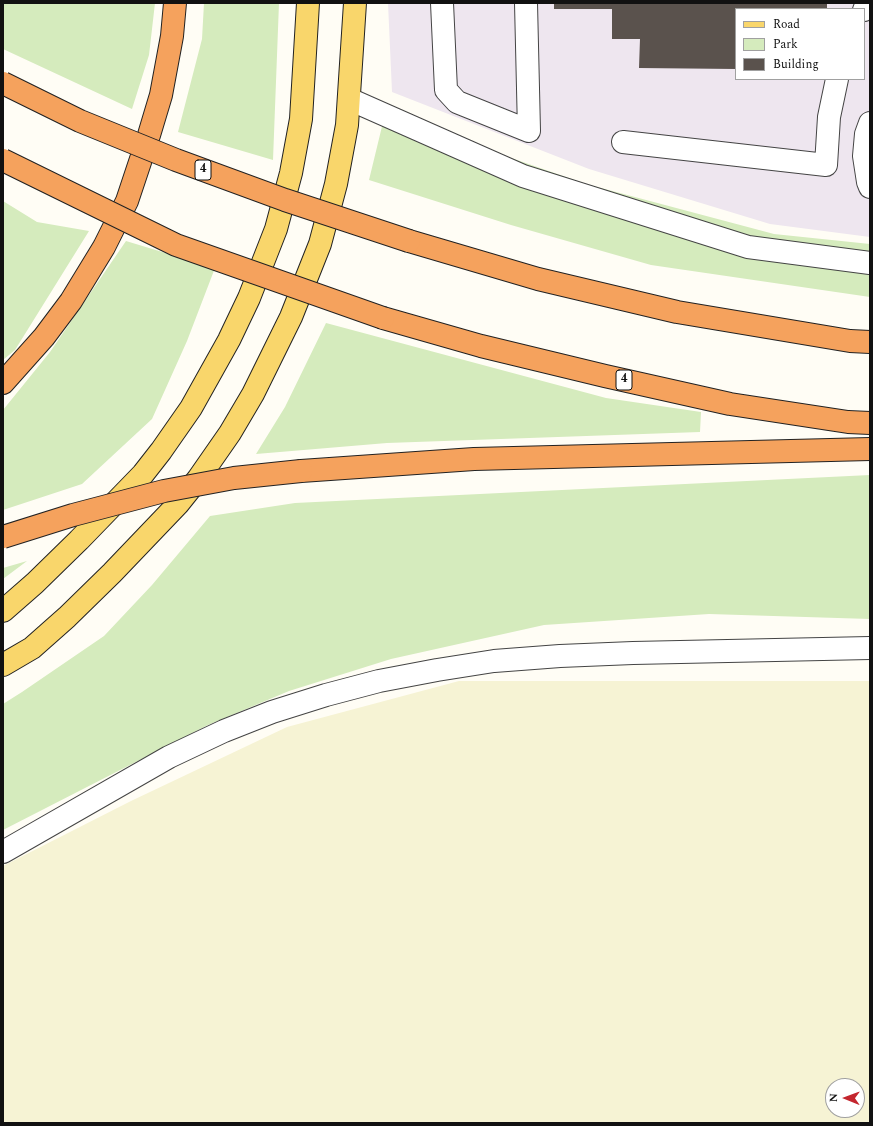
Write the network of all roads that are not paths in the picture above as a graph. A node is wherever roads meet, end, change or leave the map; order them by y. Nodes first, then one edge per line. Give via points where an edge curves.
1 (175, 3) edge
2 (308, 3) edge
3 (354, 3) edge
4 (442, 3) edge
5 (526, 3) edge
6 (837, 80) edge
7 (3, 83) edge
8 (349, 99) junction
9 (870, 123) edge
10 (623, 142) dead end
11 (3, 160) edge
12 (870, 187) edge
13 (870, 263) edge
14 (870, 342) edge
15 (3, 383) edge
16 (870, 423) edge
17 (870, 449) edge
18 (3, 536) edge
19 (3, 611) edge
20 (870, 648) edge
21 (3, 665) edge
22 (3, 852) edge

1 - 15 highway via 161,95 127,201 104,247 71,301 44,337
2 - 19 main road via 301,119 291,173 276,229 249,298 229,340 191,408 143,474 80,540
3 - 8 main road
4 - 5 street via 446,90 457,102 528,131
6 - 10 street via 829,117 826,165
7 - 14 highway, 4, bridge via 80,121 176,160 409,241 538,278 677,312 850,341
8 - 13 street via 523,176 741,245
8 - 21 main road via 336,184 320,244 291,317 253,394 230,433 178,504 112,573 32,648
9 - 12 street via 864,156
11 - 16 highway, 4, bridge via 176,245 383,318 482,346 716,401 848,422
17 - 18 highway, bridge via 474,458 234,478 164,491
20 - 22 street via 560,656 494,661 379,681 278,710 169,757

